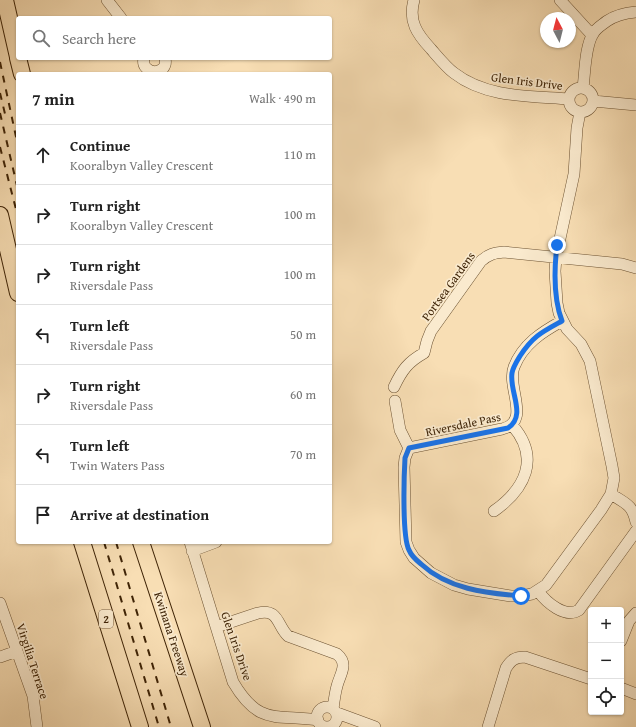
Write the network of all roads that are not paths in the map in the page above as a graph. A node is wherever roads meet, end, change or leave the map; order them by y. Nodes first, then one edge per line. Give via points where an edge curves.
1 (5, 0) edge
2 (107, 0) edge
3 (414, 0) edge
4 (560, 0) edge
5 (636, 12) edge
6 (119, 16) edge
7 (592, 34) junction
8 (16, 48) edge
9 (19, 60) edge
10 (166, 60) edge
11 (143, 67) edge
12 (22, 72) edge
13 (164, 72) edge
14 (583, 88) junction
15 (570, 99) junction
16 (593, 101) junction
17 (636, 105) edge
18 (580, 112) junction
19 (0, 215) edge
20 (556, 257) junction
21 (636, 268) edge
22 (16, 284) edge
23 (562, 321) junction
24 (394, 387) dead end
25 (395, 401) dead end
26 (512, 425) junction
27 (409, 448) junction
28 (611, 494) junction
29 (494, 511) dead end
30 (636, 522) edge
31 (636, 532) edge
32 (83, 544) edge
33 (142, 544) edge
34 (204, 544) edge
35 (191, 546) edge
36 (538, 591) junction
37 (0, 603) edge
38 (636, 613) edge
39 (216, 627) junction
40 (624, 634) edge
41 (17, 651) junction
42 (0, 657) edge
43 (588, 677) edge
44 (624, 689) edge
45 (636, 694) edge
46 (327, 718) edge
47 (37, 727) edge
48 (140, 727) edge
49 (203, 727) edge
50 (375, 727) edge
51 (488, 727) edge

1 - 8 highway
2 - 6 street
3 - 15 street, Glen Iris Drive via 412,17 417,33 452,72 469,83 494,91
4 - 7 street
5 - 7 street via 616,16
7 - 14 street via 588,45
9 - 12 highway
10 - 13 street
11 - 13 street via 154,72
14 - 15 street via 574,91
14 - 16 street via 591,93
15 - 18 street via 572,108
16 - 17 street
16 - 18 street via 589,109
18 - 20 street via 572,183
19 - 22 highway
20 - 21 street, Portsea Gardens via 622,264
20 - 23 street via 557,303
20 - 24 street, Portsea Gardens via 504,252 487,256 431,331 424,353 407,365
23 - 26 street, Riversdale Pass via 528,343 514,366 512,382 518,414
23 - 28 street via 581,344 590,361 614,478
25 - 27 street via 400,430
26 - 27 street, Riversdale Pass via 508,428
26 - 29 street via 524,441 528,465 526,474 507,501
27 - 36 street via 404,467 405,534 414,558 440,579 468,589 521,596
28 - 30 street via 629,505
28 - 36 street via 546,585
31 - 36 street via 579,610 574,613 565,612 550,604
32 - 48 highway, 2
33 - 49 highway, Kwinana Freeway
34 - 35 street
35 - 39 street, Glen Iris Drive
37 - 41 street, Virgilia Terrace
38 - 40 street
39 - 46 street, Glen Iris Drive via 233,682 242,697 260,713 272,717
39 - 46 street via 264,612 270,613 278,619 288,636 342,658 343,670
41 - 42 street
41 - 47 street, Virgilia Terrace via 33,696
43 - 51 street via 525,657 513,659 506,668
44 - 45 street
46 - 50 street, Glen Iris Drive

